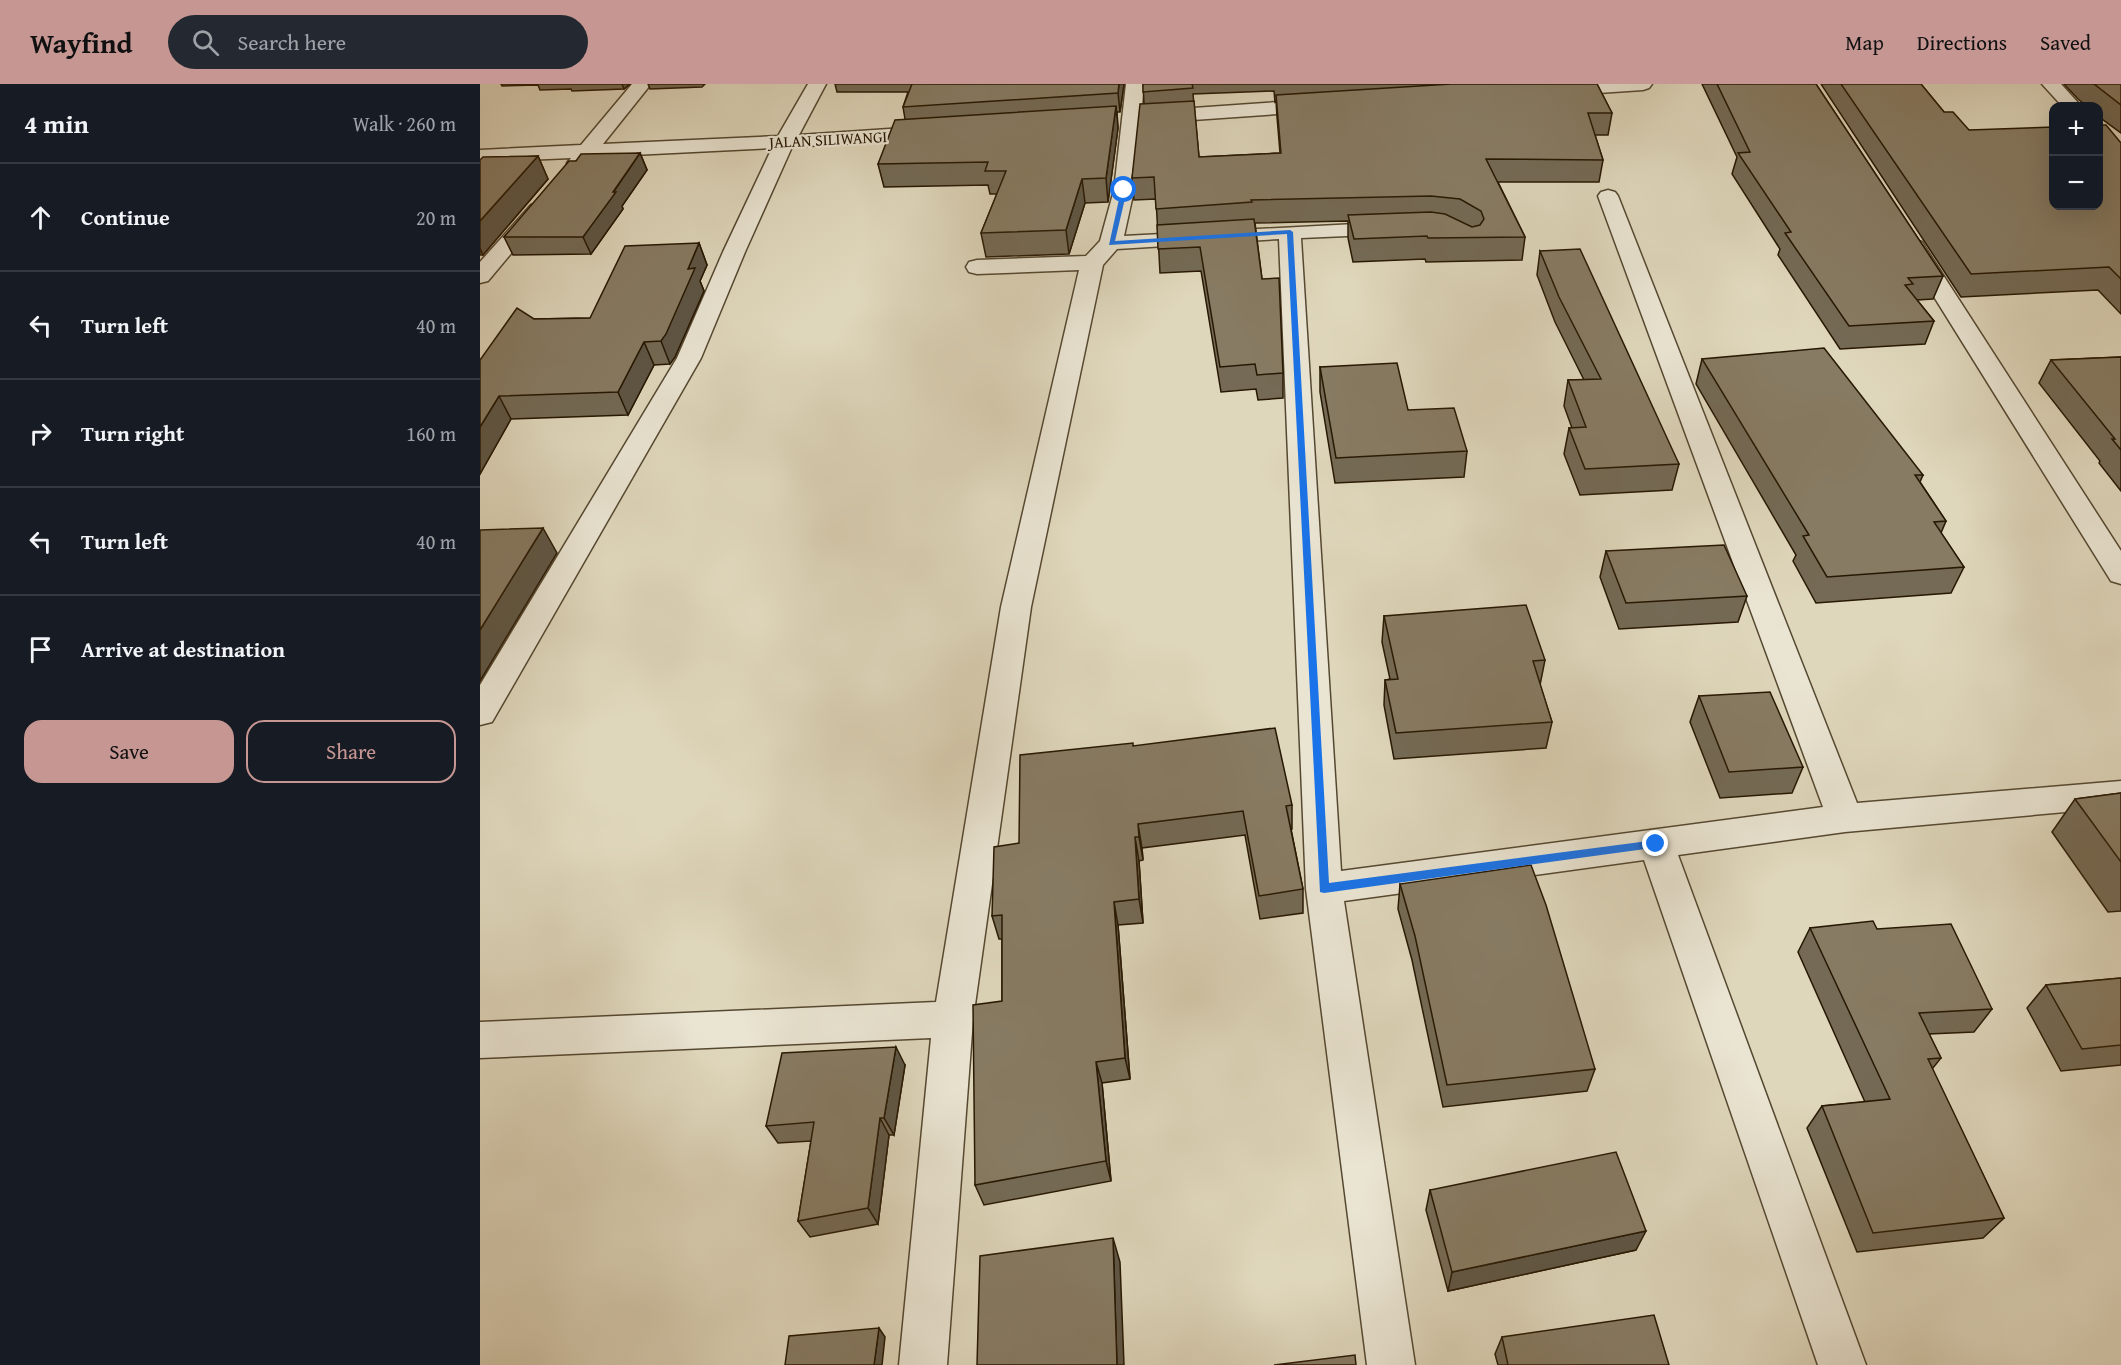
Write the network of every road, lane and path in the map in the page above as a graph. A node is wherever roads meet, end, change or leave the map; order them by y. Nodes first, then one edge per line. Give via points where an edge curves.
1 (642, 84) edge
2 (816, 84) edge
3 (1135, 84) edge
4 (1643, 84) edge
5 (2051, 84) edge
6 (1537, 91) edge
7 (2068, 102) edge
8 (1339, 104) edge
9 (1119, 119) junction
10 (956, 131) edge
11 (785, 142) junction
12 (587, 152) junction
13 (480, 156) edge
14 (564, 178) edge
15 (549, 196) edge
16 (1608, 196) dead end
17 (1417, 227) edge
18 (1290, 232) junction
19 (1904, 232) edge
20 (1101, 253) junction
21 (977, 267) dead end
22 (480, 276) edge
23 (2121, 574) edge
24 (480, 713) edge
25 (2121, 795) edge
26 (1845, 818) junction
27 (1656, 844) junction
28 (1324, 889) junction
29 (953, 1019) junction
30 (480, 1040) edge
31 (923, 1365) edge
32 (1391, 1365) edge
33 (1842, 1365) edge

1 - 12 street
2 - 11 street
3 - 9 street
4 - 6 street
5 - 7 street
8 - 9 street
9 - 20 street via 1124,190
10 - 11 street, JALAN SILIWANGI
11 - 12 street, JALAN SILIWANGI
11 - 24 street via 689,358
12 - 13 street, JALAN SILIWANGI
12 - 14 street
15 - 22 street
16 - 26 street
17 - 18 street
18 - 20 street
18 - 28 street
19 - 23 street
20 - 21 street
20 - 29 street via 1016,607
25 - 26 street
26 - 27 street
27 - 28 street
27 - 33 street
28 - 32 street
29 - 30 street
29 - 31 street

